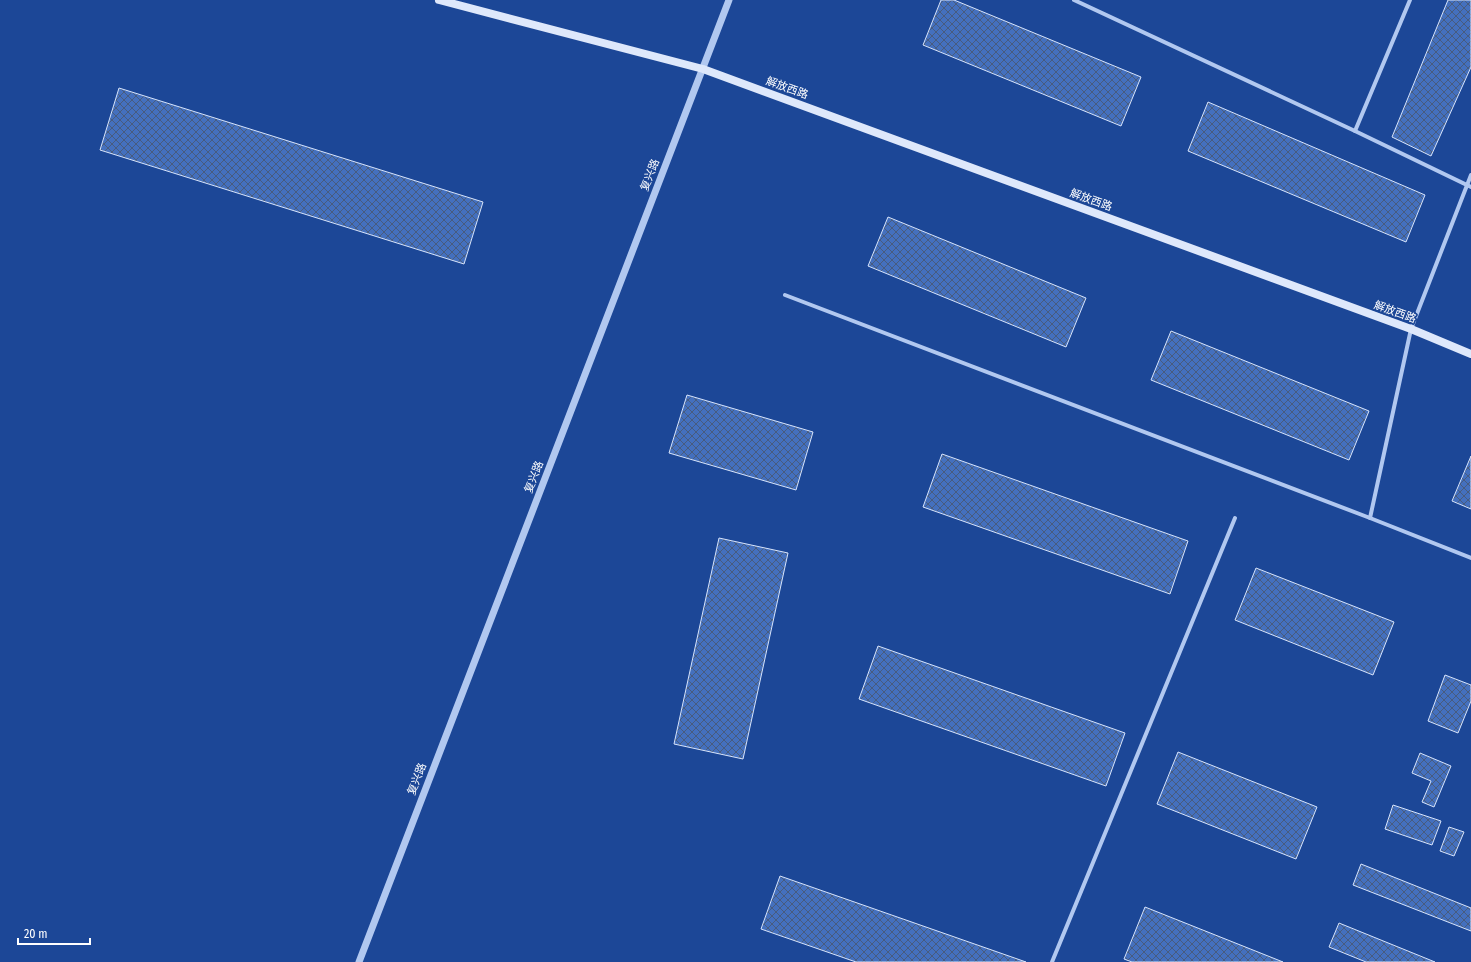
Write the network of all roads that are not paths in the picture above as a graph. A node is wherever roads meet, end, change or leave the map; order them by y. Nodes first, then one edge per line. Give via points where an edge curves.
1 (439, 0) edge
2 (729, 0) edge
3 (1074, 0) edge
4 (1410, 0) edge
5 (703, 69) junction
6 (1354, 131) junction
7 (1471, 175) edge
8 (1469, 186) edge
9 (785, 295) dead end
10 (1411, 329) junction
11 (1471, 354) edge
12 (1235, 518) dead end
13 (1370, 518) junction
14 (1471, 558) edge
15 (359, 962) edge
16 (1052, 962) edge

1 - 5 main road, 解放西路
2 - 5 street, 复兴路
3 - 6 street
4 - 6 street
5 - 10 main road, 解放西路
5 - 15 street, 复兴路
6 - 8 street
7 - 8 street
8 - 10 street
9 - 13 street
10 - 11 main road, 解放西路
10 - 13 street
12 - 16 street
13 - 14 street

